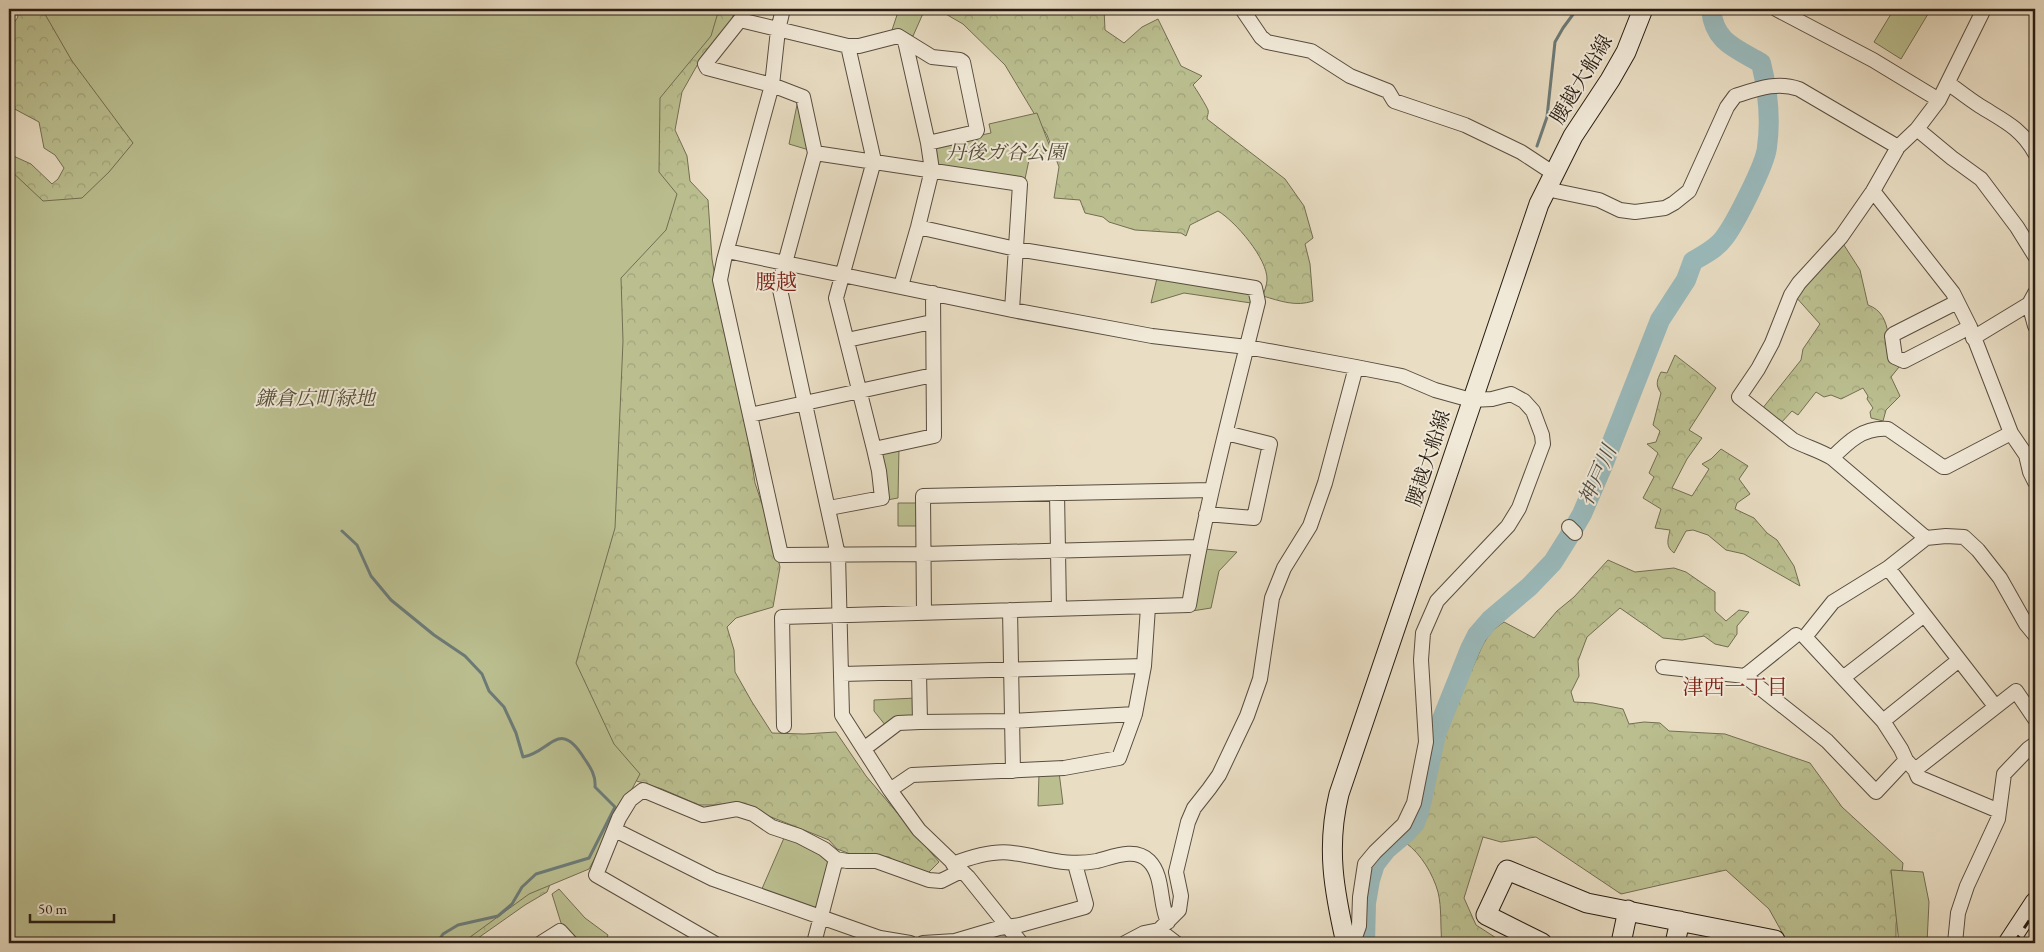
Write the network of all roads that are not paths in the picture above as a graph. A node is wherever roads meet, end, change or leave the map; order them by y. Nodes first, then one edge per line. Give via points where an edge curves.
1 (783, 9) edge
2 (1242, 9) edge
3 (1643, 9) edge
4 (1776, 9) edge
5 (1984, 9) edge
6 (778, 30) junction
7 (905, 40) junction
8 (848, 46) junction
9 (1948, 84) junction
10 (772, 85) junction
11 (1939, 100) junction
12 (1917, 129) junction
13 (928, 143) junction
14 (1898, 148) junction
15 (815, 153) junction
16 (2035, 153) edge
17 (874, 161) junction
18 (932, 170) junction
19 (1549, 181) junction
20 (1873, 191) junction
21 (918, 227) junction
22 (1016, 249) junction
23 (726, 250) junction
24 (2035, 256) edge
25 (785, 264) junction
26 (844, 275) junction
27 (900, 286) junction
28 (932, 293) junction
29 (2032, 298) edge
30 (1957, 302) junction
31 (1012, 310) junction
32 (932, 322) junction
33 (2035, 326) edge
34 (1971, 333) junction
35 (847, 340) junction
36 (1247, 347) junction
37 (1356, 367) junction
38 (933, 374) junction
39 (858, 391) junction
40 (1471, 400) junction
41 (805, 403) junction
42 (750, 414) junction
43 (1226, 433) junction
44 (2011, 433) junction
45 (874, 449) junction
46 (1832, 458) junction
47 (2035, 482) edge
48 (1211, 490) junction
49 (1057, 493) junction
50 (829, 508) junction
51 (1206, 514) junction
52 (1926, 538) junction
53 (1198, 548) junction
54 (1056, 551) junction
55 (923, 554) junction
56 (838, 555) junction
57 (1888, 568) junction
58 (1148, 608) junction
59 (1059, 609) junction
60 (1010, 610) junction
61 (924, 612) junction
62 (839, 616) junction
63 (1923, 616) junction
64 (1796, 635) dead end
65 (2035, 635) edge
66 (1959, 660) junction
67 (1144, 666) junction
68 (1663, 667) dead end
69 (1011, 670) junction
70 (919, 672) junction
71 (842, 674) junction
72 (1745, 676) junction
73 (1844, 677) junction
74 (1995, 706) junction
75 (1135, 714) junction
76 (2035, 719) edge
77 (1012, 721) junction
78 (1883, 721) junction
79 (920, 722) junction
80 (784, 726) dead end
81 (2035, 744) edge
82 (865, 748) junction
83 (1910, 765) junction
84 (1013, 771) junction
85 (890, 790) junction
86 (1999, 810) junction
87 (615, 830) junction
88 (836, 859) junction
89 (1075, 864) junction
90 (957, 868) junction
91 (2035, 902) edge
92 (1628, 910) junction
93 (821, 918) junction
94 (1680, 921) junction
95 (1164, 926) junction
96 (1009, 927) junction
97 (1736, 938) edge
98 (541, 943) edge
99 (571, 943) edge
100 (714, 943) edge
101 (814, 943) edge
102 (910, 943) edge
103 (923, 943) edge
104 (1021, 943) edge
105 (1125, 943) edge
106 (1176, 943) edge
107 (1346, 943) edge
108 (1354, 943) edge
109 (1542, 943) edge
110 (1621, 943) edge
111 (1675, 943) edge
112 (1775, 943) edge
113 (1955, 943) edge
114 (2008, 943) edge

1 - 6 street
2 - 19 street via 1267,42 1310,51 1350,76 1388,91 1394,101 1465,125 1521,152
3 - 19 main road, 腰越大船線 via 1614,73 1573,136
4 - 11 street via 1873,60
5 - 9 street
6 - 8 street
6 - 10 street
6 - 10 street via 740,20 706,64 707,68
7 - 8 street via 898,36
7 - 13 street
7 - 13 street via 932,57 963,62 977,130
8 - 17 street
9 - 11 street
9 - 16 street via 2010,123 2027,139
10 - 15 street via 803,97
10 - 23 street
11 - 12 street
12 - 14 street
12 - 24 street via 1981,179
13 - 18 street
14 - 19 street via 1788,85 1735,96 1689,191 1665,208 1635,212 1620,210
14 - 20 street
15 - 17 street
15 - 25 street
17 - 18 street
17 - 26 street
18 - 21 street
18 - 22 street via 1020,184
19 - 40 main road, 腰越大船線
20 - 30 street via 1953,292
20 - 46 street via 1841,237 1791,295 1772,344 1739,397 1803,446 1820,450
21 - 22 street
21 - 27 street
22 - 31 street
22 - 36 street via 1255,288 1258,302
23 - 25 street
23 - 42 street via 720,280
25 - 26 street
25 - 41 street via 778,285
26 - 27 street
26 - 35 street via 836,298
27 - 28 street
28 - 31 street
28 - 32 street
29 - 33 street
29 - 34 street
30 - 34 street
30 - 34 street via 1894,334 1895,357 1904,361
31 - 36 street via 1152,336
32 - 35 street
32 - 38 street
34 - 44 street
35 - 39 street
36 - 37 street
36 - 43 street
37 - 40 street via 1402,376
37 - 95 street via 1310,526 1284,568 1272,598 1260,679 1247,716 1219,775 1194,808 1188,822 1176,872 1181,896 1179,910
38 - 39 street
38 - 45 street via 934,436
39 - 41 street
39 - 45 street
40 - 107 main road, 腰越大船線 via 1333,818 1331,854 1334,884
40 - 108 street via 1511,394 1524,401 1535,415 1543,444 1519,508 1508,526 1439,597 1426,626 1420,660 1426,742 1414,803 1404,824 1366,864
41 - 42 street
41 - 50 street
42 - 56 street via 781,555
43 - 48 street
43 - 51 street via 1270,444 1254,518
44 - 46 street via 1946,467 1888,429 1878,428 1855,437
44 - 47 street via 2026,455
45 - 50 street via 882,498
46 - 52 street
48 - 49 street
48 - 51 street
49 - 54 street
49 - 55 street via 923,496
50 - 56 street
51 - 53 street
52 - 57 street
52 - 65 street via 1964,537 2000,578
53 - 54 street
53 - 58 street via 1189,606
54 - 55 street
54 - 59 street
55 - 56 street
55 - 61 street
56 - 62 street
57 - 63 street
57 - 73 street via 1832,602 1805,637
58 - 59 street
58 - 67 street
59 - 60 street
60 - 61 street
60 - 69 street
61 - 62 street
62 - 71 street
62 - 80 street via 780,619
63 - 66 street
63 - 73 street
64 - 72 street
66 - 74 street
66 - 78 street
67 - 69 street
67 - 75 street
68 - 72 street
69 - 70 street
69 - 77 street
70 - 71 street
70 - 79 street
71 - 82 street via 842,715
72 - 83 street via 1827,741 1876,792
73 - 78 street
74 - 76 street via 2016,690
74 - 83 street
75 - 77 street
75 - 84 street via 1119,758 1064,768
77 - 79 street
77 - 84 street
78 - 83 street
79 - 82 street via 898,723
81 - 86 street via 2004,774
82 - 85 street
83 - 86 street via 1918,777
84 - 85 street via 912,775
85 - 90 street via 919,830
86 - 113 street via 1958,913
87 - 88 street via 630,800 643,790 703,815 737,809 753,814 772,827 824,849
87 - 93 street via 713,879
87 - 100 street via 596,876
88 - 90 street via 876,861 940,882
88 - 93 street
89 - 90 street via 1012,853 980,855
89 - 95 street via 1122,854 1145,858 1156,871 1161,888
89 - 96 street via 1085,907
90 - 96 street
91 - 114 main road
92 - 94 main road
92 - 109 main road via 1587,902 1507,870 1486,915
92 - 110 main road
93 - 101 street
93 - 102 street via 880,938
94 - 97 main road
94 - 111 main road
95 - 105 street
95 - 106 street
96 - 103 street via 955,941
96 - 104 street
97 - 112 main road via 1775,940
98 - 99 street via 560,931

